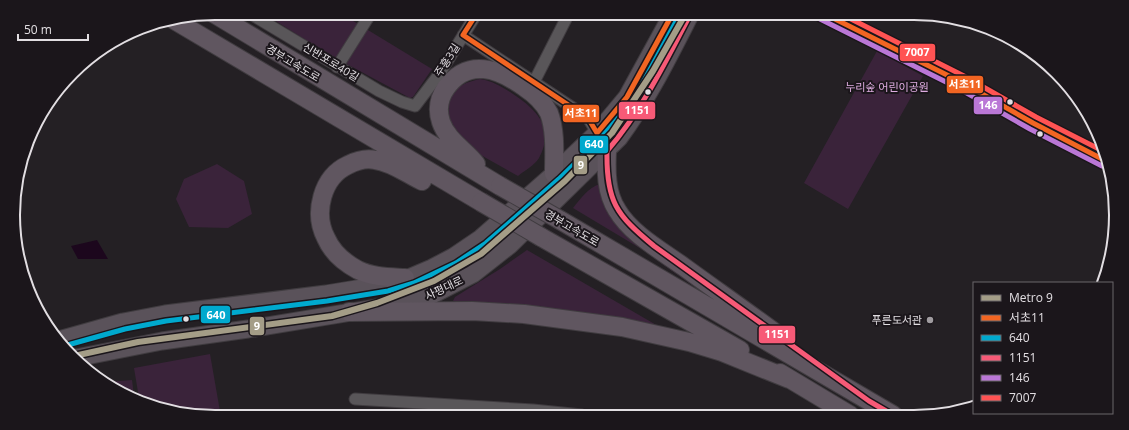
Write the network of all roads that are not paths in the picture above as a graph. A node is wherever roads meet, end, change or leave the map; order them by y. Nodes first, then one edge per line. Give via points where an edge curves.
1 (224, 20) edge
2 (260, 20) edge
3 (367, 20) edge
4 (473, 20) edge
5 (565, 20) edge
6 (669, 20) edge
7 (687, 20) edge
8 (837, 20) edge
9 (180, 24) edge
10 (464, 34) junction
11 (337, 67) junction
12 (534, 82) junction
13 (415, 106) joint
14 (597, 133) junction
15 (607, 151) junction
16 (1100, 158) edge
17 (554, 174) junction
18 (493, 183) junction
19 (457, 188) junction
20 (405, 278) junction
21 (349, 312) junction
22 (64, 339) edge
23 (81, 357) edge
24 (789, 378) junction
25 (355, 399) dead end
26 (869, 400) junction
27 (534, 410) edge
28 (840, 410) edge
29 (885, 410) edge

1 - 18 highway, 경부고속도로
2 - 11 street, 신반포로40길
3 - 11 street
4 - 10 street, 주흥3길
5 - 12 street
6 - 14 main road via 627,97
7 - 15 main road, 사평대로 via 648,96
8 - 16 street via 961,82
9 - 19 highway, 경부고속도로
10 - 12 street
10 - 13 street, 주흥3길 via 440,73
11 - 13 street, 신반포로40길 via 379,91
12 - 14 street via 588,118
14 - 17 main road
15 - 21 main road, 사평대로 via 510,245 473,274 419,299
15 - 26 highway via 606,172 610,194 628,225
17 - 18 highway via 554,134 549,113 543,104 529,90 499,72 477,69 462,74 449,84 440,100 439,111 441,123 447,134
17 - 20 main road via 468,248 432,268
18 - 26 highway, 경부고속도로, bridge
19 - 20 highway via 423,182 396,167 374,159 345,167 333,176 326,186 320,208 321,225 337,254 359,271
19 - 24 highway, 경부고속도로, bridge
20 - 22 main road via 364,288 165,314 123,322
21 - 23 main road, 사평대로 via 162,341
21 - 24 highway via 472,311 524,314 622,327 722,352
24 - 28 highway, 경부고속도로
25 - 27 street
26 - 29 highway, 경부고속도로

